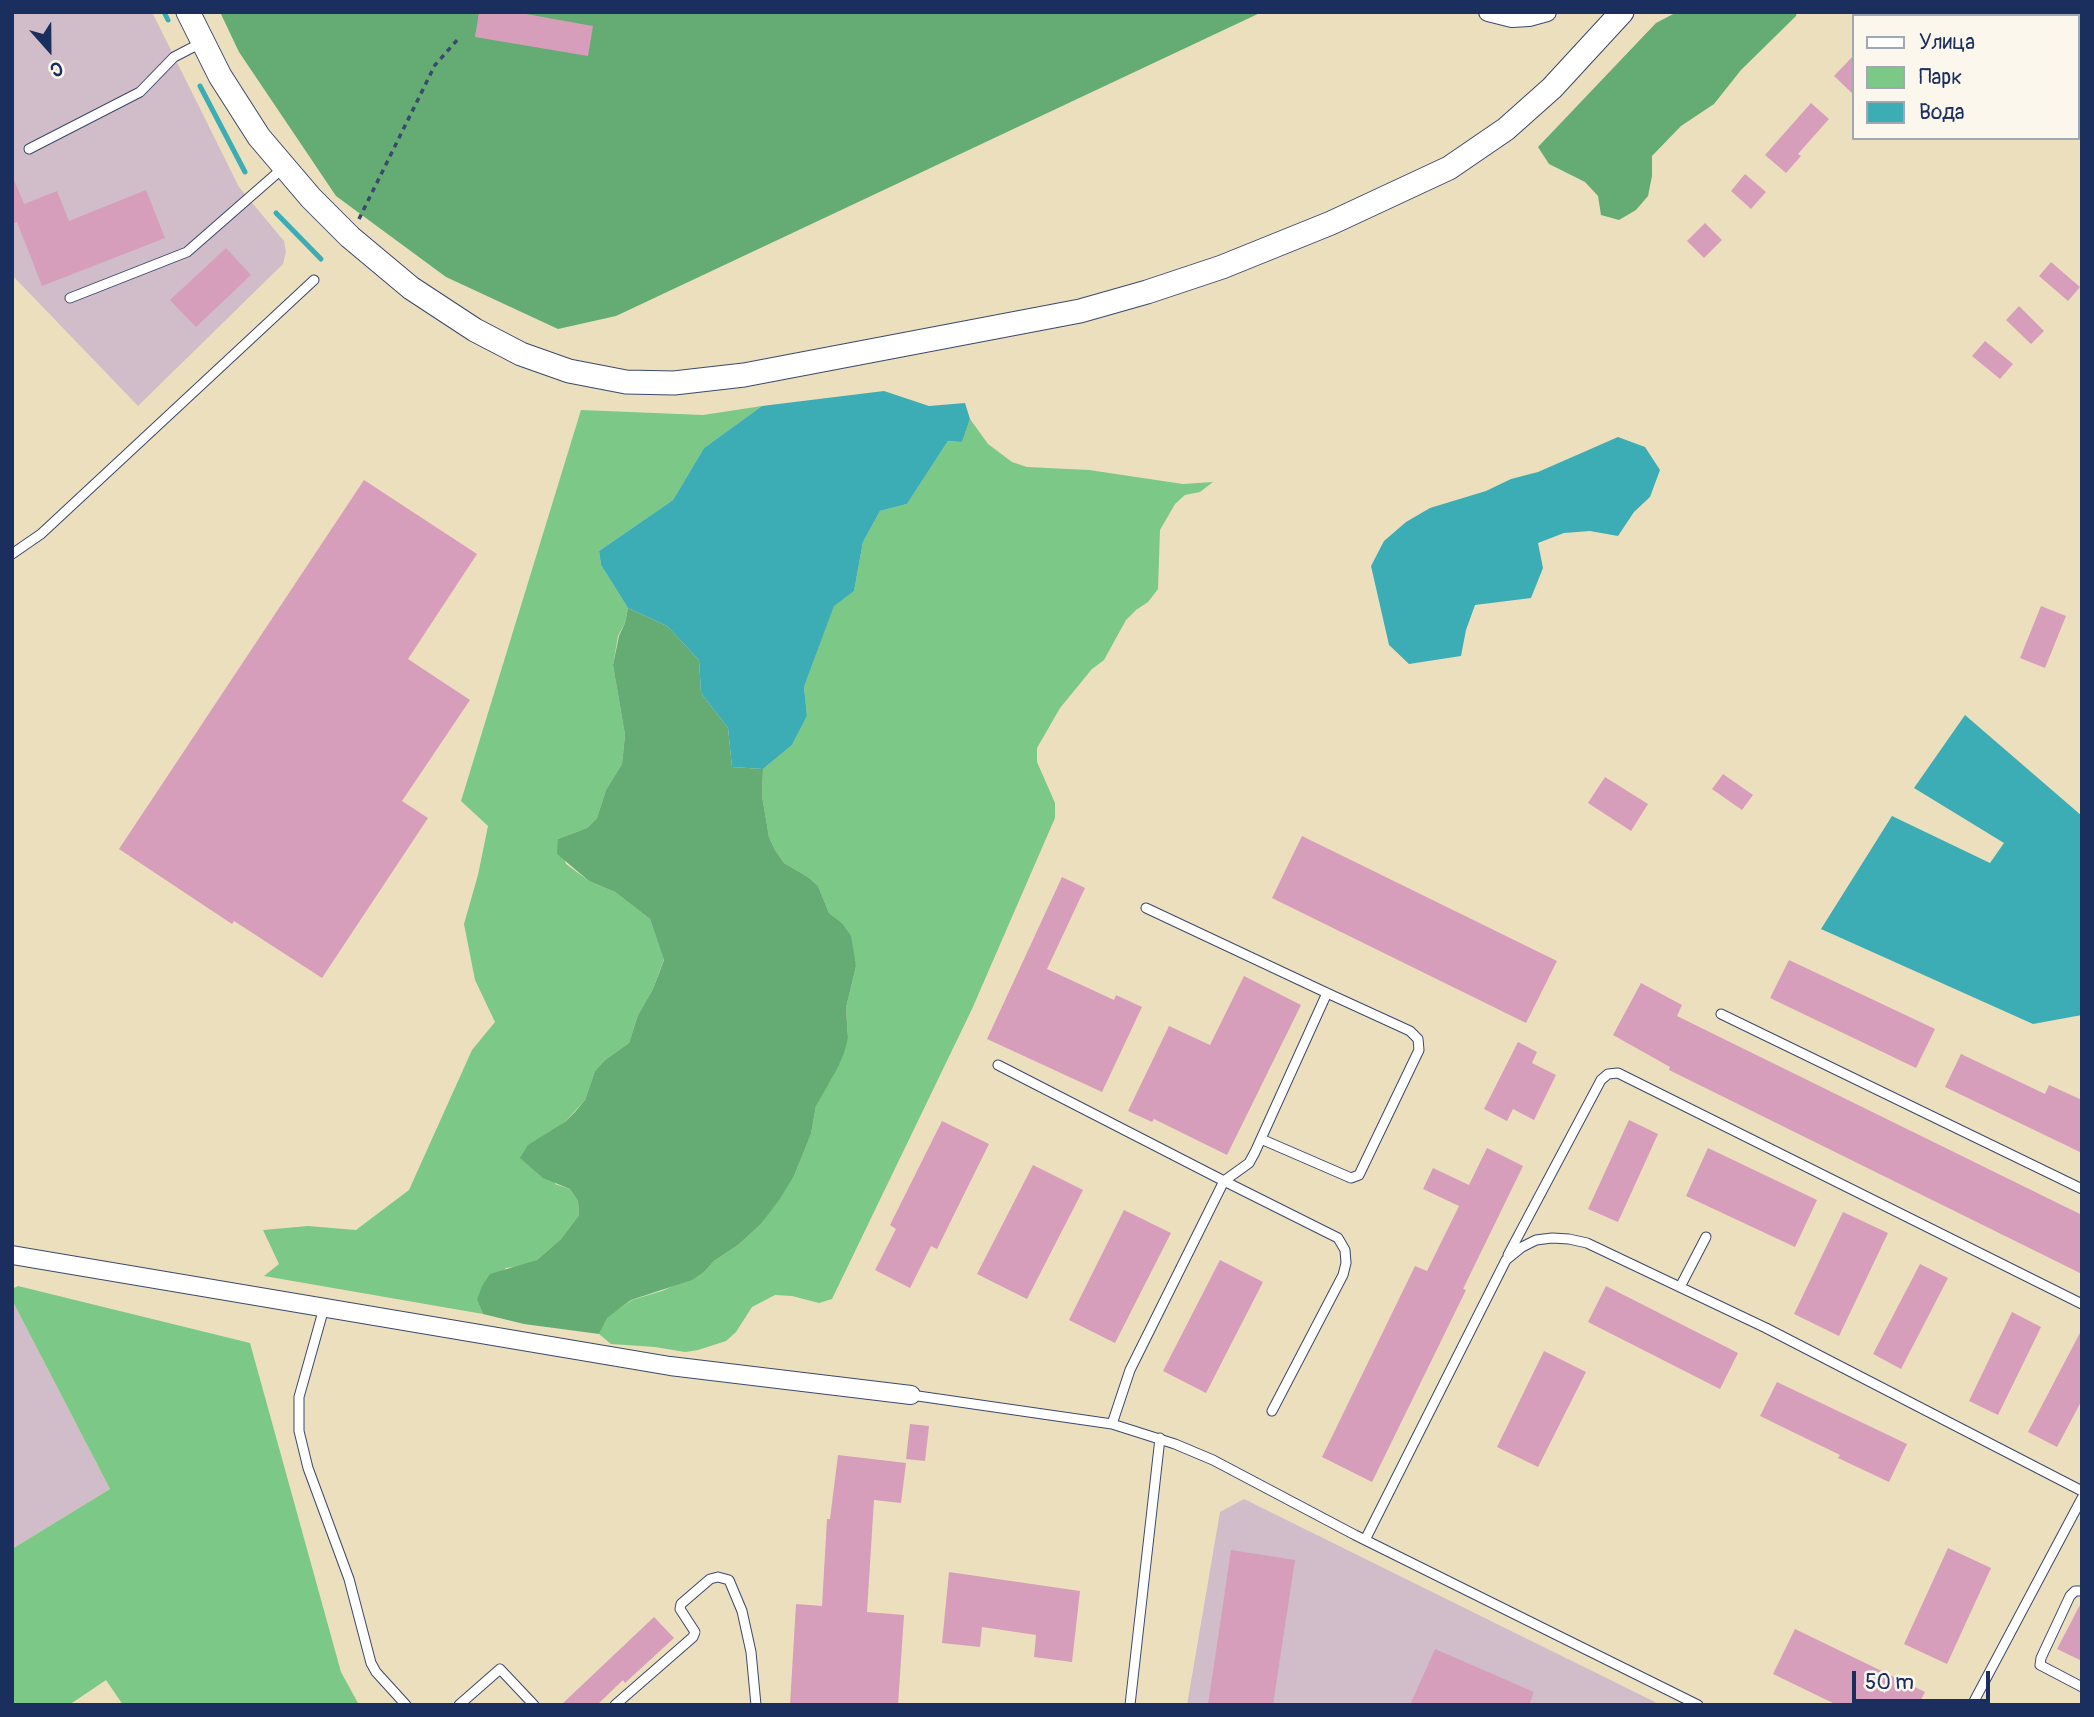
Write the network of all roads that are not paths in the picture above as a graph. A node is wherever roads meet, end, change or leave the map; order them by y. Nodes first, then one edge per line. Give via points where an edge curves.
1 (188, 12) edge
2 (1488, 12) edge
3 (1622, 12) edge
4 (1536, 14) edge
5 (203, 42) junction
6 (29, 149) dead end
7 (284, 167) junction
8 (314, 280) dead end
9 (70, 298) dead end
10 (12, 554) edge
11 (1146, 908) dead end
12 (1327, 993) junction
13 (1721, 1014) dead end
14 (998, 1065) dead end
15 (1261, 1139) junction
16 (1224, 1181) junction
17 (2082, 1189) edge
18 (1706, 1237) dead end
19 (12, 1255) edge
20 (1506, 1260) junction
21 (1680, 1287) junction
22 (2082, 1304) edge
23 (324, 1308) junction
24 (911, 1395) joint
25 (1272, 1411) dead end
26 (1112, 1424) junction
27 (1160, 1438) junction
28 (2082, 1491) edge
29 (2082, 1498) edge
30 (1365, 1540) junction
31 (2082, 1591) edge
32 (2082, 1687) edge
33 (405, 1705) edge
34 (459, 1705) edge
35 (534, 1705) edge
36 (615, 1705) edge
37 (756, 1705) edge
38 (1130, 1705) edge
39 (1698, 1705) edge
40 (1972, 1705) edge

1 - 5 street
2 - 4 street via 1512,18
3 - 7 street via 1552,89 1506,130 1449,168 1331,223 1222,267 1080,311 744,375 674,383 626,382 521,354 411,288 350,237
5 - 6 lane via 174,57 140,92
5 - 7 street via 259,137
7 - 9 lane via 187,252
8 - 10 lane via 41,534
11 - 12 lane
12 - 15 lane
12 - 15 lane via 1410,1031 1418,1039 1419,1050 1359,1175 1351,1178
13 - 17 lane
14 - 16 lane
15 - 16 lane via 1249,1163
16 - 25 lane via 1332,1234 1345,1250 1343,1275
16 - 26 lane via 1130,1370
18 - 21 lane
19 - 23 street
20 - 21 lane via 1536,1240 1569,1239
20 - 22 lane via 1601,1080 1618,1073
20 - 30 lane
21 - 28 lane
23 - 24 street via 670,1366
23 - 33 lane via 299,1397 299,1431 349,1579 371,1663
24 - 26 lane
26 - 27 lane
27 - 30 lane via 1213,1460
27 - 38 lane
29 - 40 lane
30 - 39 lane
31 - 32 lane via 2070,1596 2040,1658 2040,1665
34 - 35 lane via 500,1669
36 - 37 lane via 693,1637 695,1632 681,1604 718,1577 729,1580 742,1611

